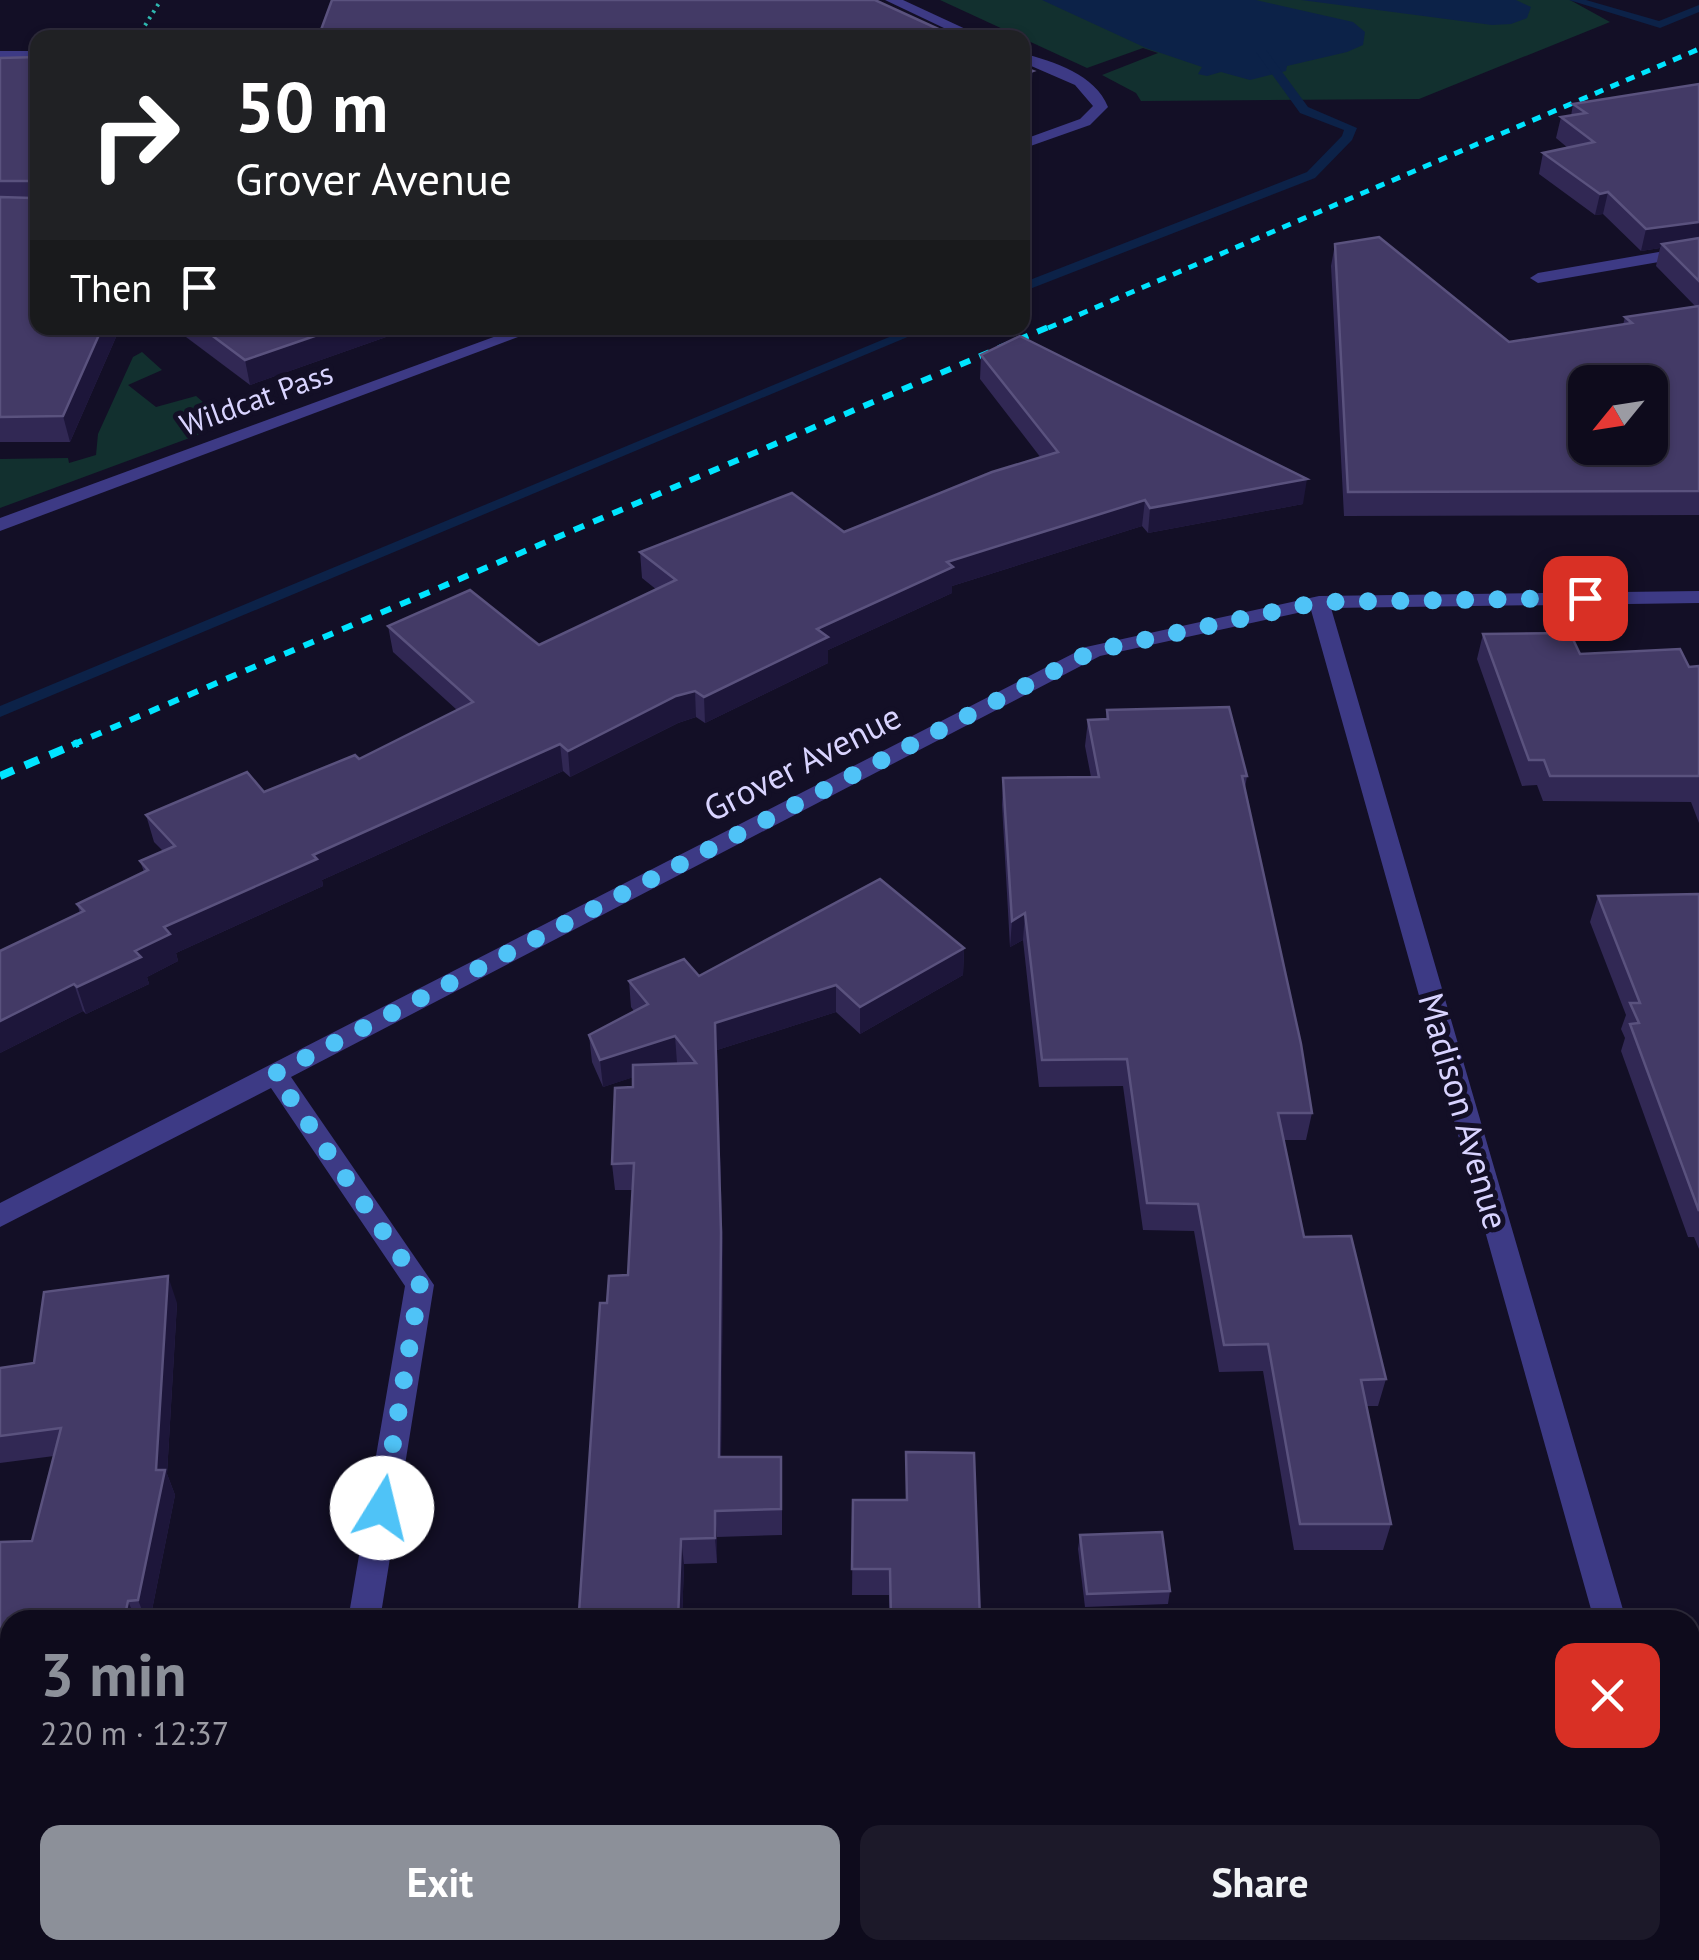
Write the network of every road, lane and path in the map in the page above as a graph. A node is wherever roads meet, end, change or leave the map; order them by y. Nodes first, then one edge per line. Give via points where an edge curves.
1 (161, 0) edge
2 (892, 0) edge
3 (142, 30) edge
4 (960, 30) edge
5 (0, 55) edge
6 (30, 55) edge
7 (1030, 60) edge
8 (1030, 141) edge
9 (1699, 250) edge
10 (1538, 278) dead end
11 (495, 335) edge
12 (0, 525) edge
13 (1699, 597) edge
14 (1319, 602) junction
15 (274, 1074) junction
16 (0, 1216) edge
17 (366, 1610) edge
18 (1607, 1610) edge

1 - 3 path
2 - 4 street
5 - 6 street
7 - 8 street via 1080,82 1100,100 1097,114 1085,122
9 - 10 street
11 - 12 street, Wildcat Pass
13 - 14 street, Grover Avenue
14 - 15 street, Grover Avenue via 1093,651
14 - 18 street, Madison Avenue
15 - 16 street, Grover Avenue
15 - 17 street via 420,1285

